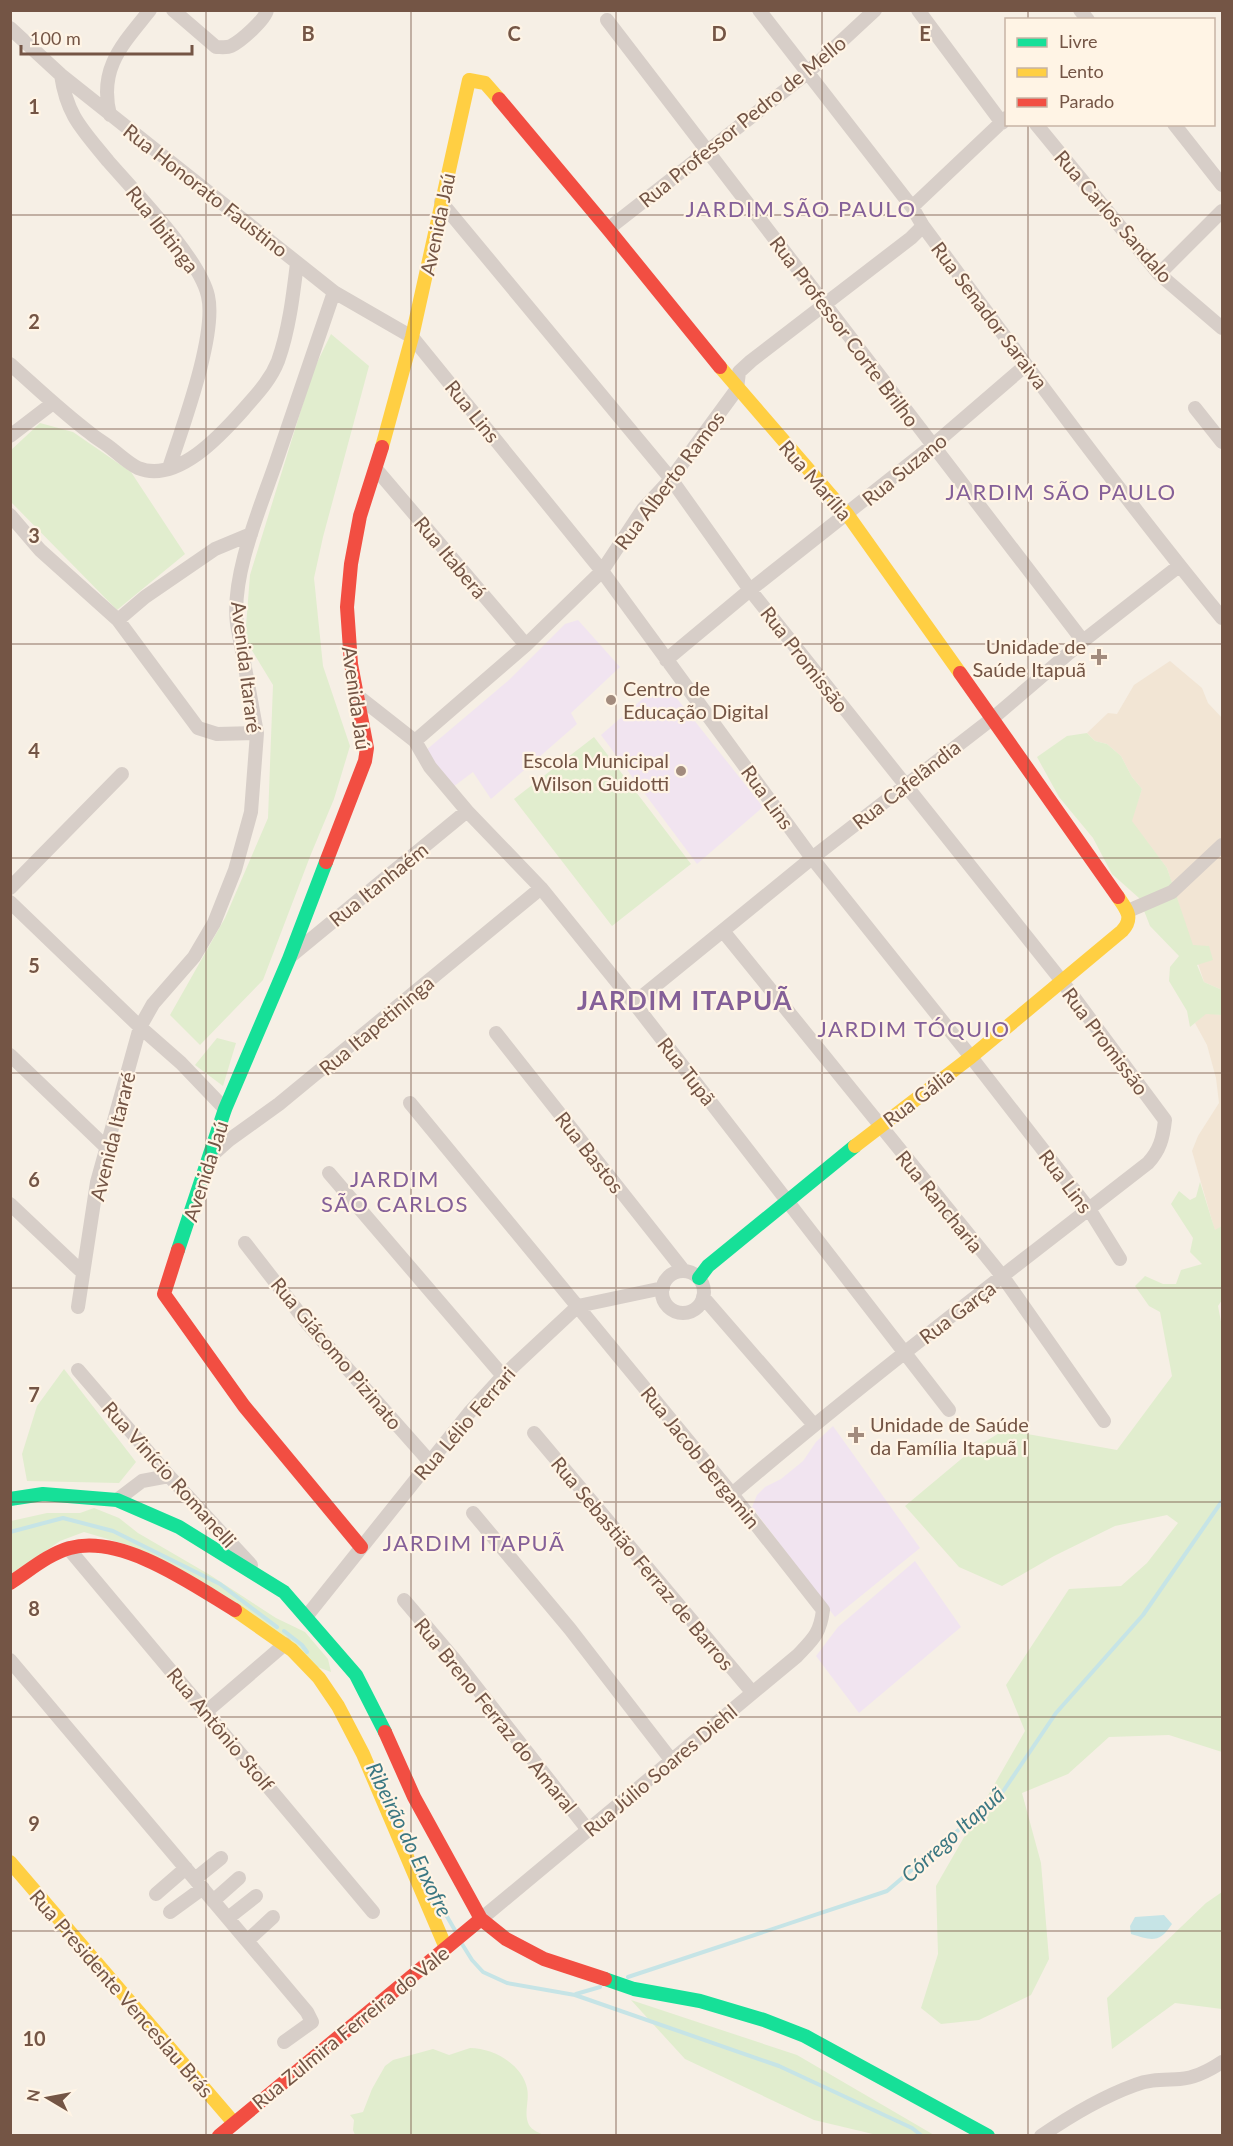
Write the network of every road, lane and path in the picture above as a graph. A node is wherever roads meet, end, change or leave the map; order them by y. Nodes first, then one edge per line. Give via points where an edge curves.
1 (150, 10) edge
2 (173, 10) edge
3 (267, 10) edge
4 (759, 10) edge
5 (875, 10) edge
6 (918, 10) edge
7 (607, 20) dead end
8 (10, 28) edge
9 (806, 74) junction
10 (61, 75) junction
11 (469, 80) joint
12 (111, 115) junction
13 (1004, 121) edge
14 (1038, 126) edge
15 (1176, 126) edge
16 (709, 152) junction
17 (1222, 185) edge
18 (441, 201) junction
19 (912, 207) junction
20 (1222, 210) edge
21 (923, 226) junction
22 (608, 229) junction
23 (297, 263) junction
24 (1159, 274) junction
25 (334, 292) junction
26 (825, 304) junction
27 (1222, 328) edge
28 (412, 337) junction
29 (10, 364) edge
30 (1026, 365) junction
31 (737, 389) junction
32 (53, 403) junction
33 (1195, 408) dead end
34 (10, 436) edge
35 (1222, 442) edge
36 (932, 447) junction
37 (169, 468) junction
38 (376, 469) junction
39 (671, 479) junction
40 (847, 514) junction
41 (10, 515) edge
42 (251, 534) junction
43 (1179, 566) junction
44 (602, 571) junction
45 (750, 590) junction
46 (1222, 618) edge
47 (118, 620) junction
48 (1083, 641) junction
49 (526, 645) junction
50 (666, 660) junction
51 (359, 697) junction
52 (993, 718) junction
53 (257, 733) junction
54 (415, 741) junction
55 (122, 774) dead end
56 (904, 785) junction
57 (467, 811) junction
58 (1222, 845) edge
59 (812, 858) junction
60 (10, 888) edge
61 (541, 888) junction
62 (10, 902) edge
63 (1128, 912) junction
64 (723, 931) junction
65 (289, 959) junction
66 (1060, 980) junction
67 (634, 1003) junction
68 (140, 1027) junction
69 (496, 1033) dead end
70 (10, 1055) edge
71 (971, 1057) junction
72 (410, 1103) dead end
73 (225, 1108) junction
74 (1165, 1120) joint
75 (880, 1126) junction
76 (108, 1149) junction
77 (208, 1159) junction
78 (329, 1173) dead end
79 (787, 1200) junction
80 (10, 1204) edge
81 (1089, 1209) junction
82 (245, 1243) dead end
83 (1120, 1260) dead end
84 (684, 1271) junction
85 (82, 1272) junction
86 (1003, 1277) junction
87 (699, 1278) junction
88 (663, 1288) junction
89 (703, 1297) junction
90 (578, 1306) junction
91 (78, 1307) dead end
92 (905, 1351) junction
93 (78, 1370) dead end
94 (503, 1376) junction
95 (949, 1410) dead end
96 (1104, 1421) dead end
97 (813, 1425) junction
98 (534, 1433) dead end
99 (430, 1462) junction
100 (169, 1476) junction
101 (732, 1494) junction
102 (10, 1499) edge
103 (117, 1500) junction
104 (473, 1513) dead end
105 (361, 1547) junction
106 (68, 1548) junction
107 (263, 1578) junction
108 (10, 1583) edge
109 (404, 1600) dead end
110 (824, 1610) joint
111 (306, 1617) junction
112 (285, 1644) junction
113 (10, 1660) edge
114 (752, 1692) junction
115 (207, 1711) junction
116 (672, 1761) junction
117 (588, 1830) junction
118 (221, 1858) dead end
119 (10, 1862) edge
120 (195, 1878) junction
121 (239, 1878) dead end
122 (156, 1894) dead end
123 (256, 1896) dead end
124 (213, 1901) junction
125 (170, 1912) dead end
126 (373, 1912) dead end
127 (273, 1917) dead end
128 (228, 1918) junction
129 (481, 1920) junction
130 (247, 1941) junction
131 (449, 1946) junction
132 (284, 2042) dead end
133 (1222, 2062) edge
134 (234, 2123) junction
135 (219, 2136) edge
136 (988, 2136) edge
137 (1041, 2136) edge

1 - 12 street via 124,42 110,68 107,100
2 - 3 street via 216,46 224,47 231,46 264,19
4 - 9 street, Rua Senador Saraiva
5 - 9 street, Rua Professor Pedro de Mello
6 - 13 street
7 - 16 street, Rua Professor Corte Brilho
8 - 10 street, Rua Honorato Faustino
9 - 16 street, Rua Professor Pedro de Mello
9 - 19 street, Rua Senador Saraiva
10 - 12 street, Rua Honorato Faustino
10 - 37 street, Rua Ibitinga via 69,110 85,134 184,252 208,294 210,311 201,362
11 - 18 street, Avenida Jaú
11 - 22 street, Rua Marília via 485,83
12 - 23 street, Rua Honorato Faustino
13 - 19 street
14 - 24 street, Rua Carlos Sandalo
15 - 17 street
16 - 22 street, Rua Professor Pedro de Mello
16 - 26 street, Rua Professor Corte Brilho
18 - 28 street, Avenida Jaú
18 - 39 street, Rua Promissão
19 - 21 street, Rua Senador Saraiva
20 - 24 street
21 - 26 street, Rua Alberto Ramos
21 - 30 street, Rua Senador Saraiva
22 - 31 street, Rua Marília
23 - 25 street, Rua Honorato Faustino
23 - 37 street via 289,318 277,362 264,388 205,449
24 - 27 street, Rua Carlos Sandalo
25 - 28 street, Rua Honorato Faustino
25 - 42 street, Avenida Itararé
26 - 31 street, Rua Alberto Ramos via 745,367
26 - 36 street, Rua Professor Corte Brilho
28 - 38 street, Avenida Jaú
28 - 44 street, Rua Lins
29 - 32 street
30 - 36 street, Rua Suzano
30 - 43 street, Rua Senador Saraiva
31 - 39 street, Rua Alberto Ramos
31 - 40 street, Rua Marília
32 - 34 street
32 - 37 street via 140,469
33 - 35 street
36 - 40 street, Rua Suzano
36 - 48 street, Rua Professor Corte Brilho
38 - 49 street, Rua Itaberá
38 - 51 street, Avenida Jaú via 360,516 347,607 351,664
39 - 44 street, Rua Alberto Ramos via 644,509
39 - 45 street, Rua Promissão
40 - 45 street, Rua Suzano
40 - 52 street, Rua Marília
41 - 47 street via 40,550
42 - 47 street via 215,549
42 - 53 street, Avenida Itararé via 235,609
43 - 46 street, Rua Senador Saraiva
43 - 48 street, Rua Cafelândia
44 - 49 street, Rua Alberto Ramos
44 - 50 street, Rua Lins
45 - 50 street, Rua Suzano
45 - 56 street, Rua Promissão
47 - 53 street via 198,728 217,734
48 - 52 street, Rua Cafelândia
49 - 54 street, Rua Alberto Ramos
50 - 59 street, Rua Lins
51 - 54 street, Rua Tupã
51 - 65 street, Avenida Jaú via 367,748 365,760
52 - 56 street, Rua Cafelândia
52 - 63 street, Rua Marília
53 - 68 street, Avenida Itararé via 251,812 223,902 194,957 153,1004
54 - 57 street, Rua Tupã via 430,767
55 - 60 street
56 - 59 street, Rua Cafelândia
56 - 66 street, Rua Promissão
57 - 61 street, Rua Tupã
57 - 65 street, Rua Itanhaém
58 - 63 street via 1172,892
59 - 64 street, Rua Cafelândia
59 - 71 street, Rua Lins
61 - 67 street, Rua Tupã
61 - 77 street, Rua Itapetininga
62 - 68 street
63 - 66 street, Rua Gália via 1129,925
64 - 67 street, Rua Cafelândia
64 - 75 street, Rua Rancharia
65 - 73 street, Avenida Jaú
66 - 71 street, Rua Gália
66 - 74 street, Rua Promissão
67 - 79 street, Rua Tupã
68 - 73 street
68 - 76 street, Avenida Itararé
69 - 84 street, Rua Bastos
70 - 76 street
71 - 75 street, Rua Gália
71 - 81 street, Rua Lins
72 - 90 street, Rua Jacob Bergamin
73 - 77 street, Avenida Jaú
74 - 81 street, Rua Garça via 1155,1155
75 - 79 street, Rua Gália
75 - 86 street, Rua Rancharia
76 - 85 street, Avenida Itararé via 97,1182
77 - 105 street, Avenida Jaú via 164,1294 244,1406
78 - 94 street
79 - 87 street, Rua Gália via 708,1266
79 - 92 street, Rua Tupã
80 - 85 street
81 - 83 street, Rua Lins
81 - 86 street, Rua Garça
82 - 99 street, Rua Giácomo Pizinato via 307,1323
84 - 87 street
84 - 88 street via 668,1278
85 - 91 street, Avenida Itararé
86 - 92 street, Rua Garça
86 - 96 street, Rua Rancharia
87 - 89 street
88 - 89 street via 667,1305 678,1312 692,1311
88 - 90 street
89 - 97 street
90 - 94 street, Rua Lélio Ferrari
90 - 101 street, Rua Jacob Bergamin
92 - 95 street, Rua Tupã
92 - 97 street, Rua Garça
93 - 100 street, Rua Vinício Romanelli
94 - 99 street, Rua Lélio Ferrari
97 - 101 street, Rua Garça
98 - 114 street, Rua Sebastião Ferraz de Barros
99 - 105 street, Rua Lélio Ferrari
100 - 103 street via 142,1481
100 - 107 street, Rua Vinício Romanelli
101 - 110 street, Rua Jacob Bergamin
102 - 103 street via 43,1494
103 - 107 street via 179,1527
104 - 116 street via 570,1629
105 - 111 street, Rua Lélio Ferrari
106 - 108 street
106 - 112 street via 88,1545 129,1551
106 - 115 street, Rua Antônio Stolf
107 - 111 street
109 - 117 street, Rua Breno Ferraz do Amaral
110 - 114 street, Rua Júlio Soares Diehl via 821,1628 814,1638
111 - 129 street via 356,1675 414,1797
112 - 115 street
112 - 131 street via 319,1677 339,1708
113 - 120 street
114 - 116 street, Rua Júlio Soares Diehl
115 - 126 street, Rua Antônio Stolf
116 - 117 street, Rua Júlio Soares Diehl
117 - 129 street, Rua Júlio Soares Diehl
118 - 120 street
119 - 134 street, Rua Presidente Venceslau Brás
120 - 122 street
120 - 124 street
120 - 125 street
121 - 124 street
123 - 128 street
124 - 128 street
127 - 130 street
128 - 130 street
129 - 131 street, Rua Zulmira Ferreira do Vale
129 - 136 street via 544,1959 634,1989 700,2001 805,2036
130 - 132 street via 308,2012 312,2022
131 - 134 street, Rua Zulmira Ferreira do Vale
133 - 137 street via 1182,2079 1159,2078 1135,2085 1068,2117
134 - 135 street, Rua Zulmira Ferreira do Vale

